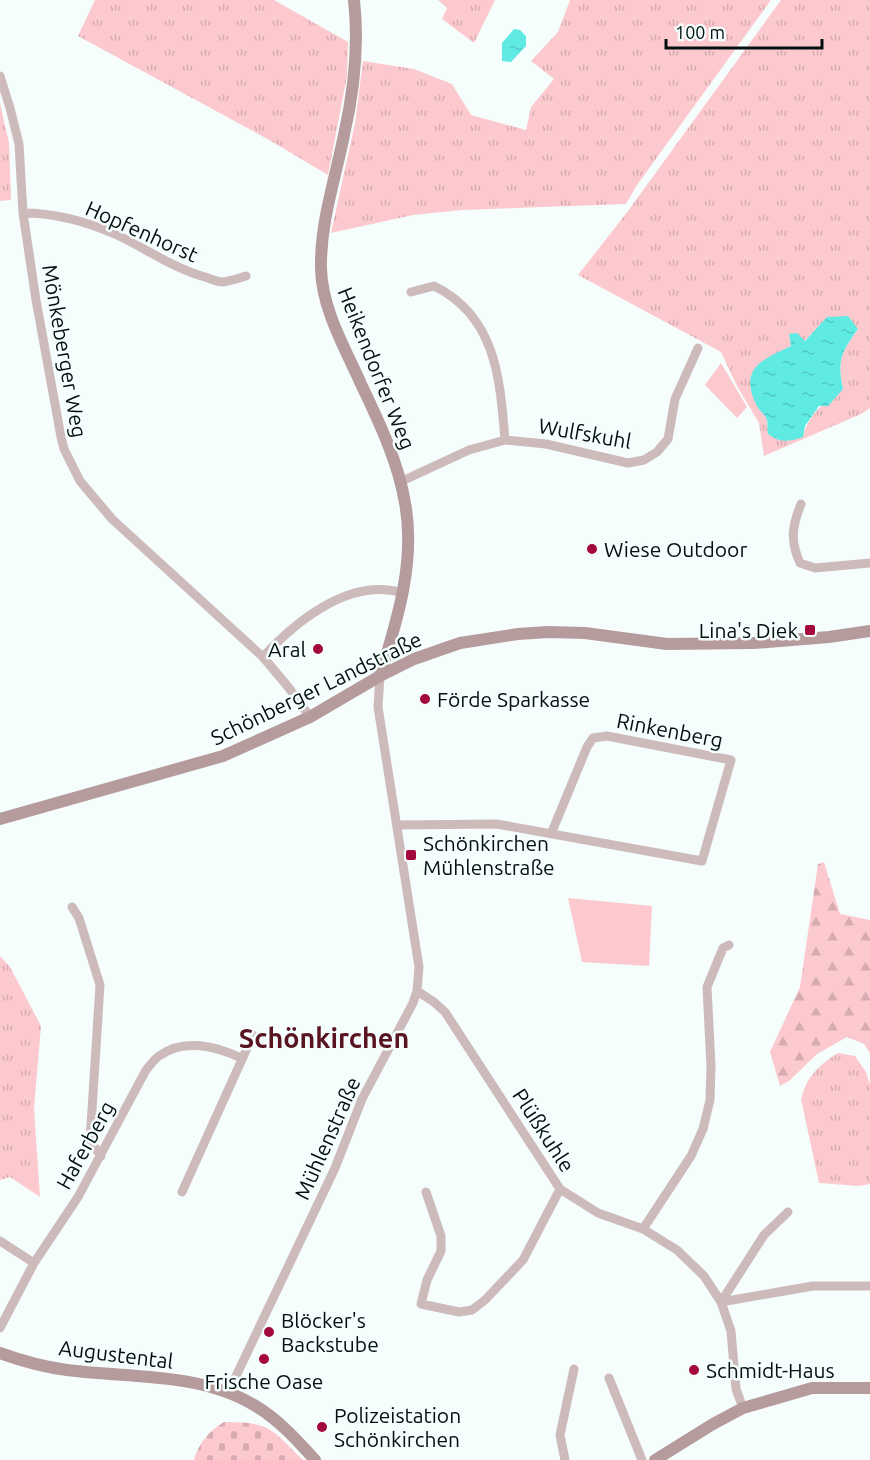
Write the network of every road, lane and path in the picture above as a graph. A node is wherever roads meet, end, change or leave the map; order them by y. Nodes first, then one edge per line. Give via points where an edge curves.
1 (354, 0) edge
2 (0, 76) edge
3 (23, 213) junction
4 (246, 276) dead end
5 (411, 291) dead end
6 (698, 348) dead end
7 (505, 440) junction
8 (400, 482) junction
9 (801, 504) dead end
10 (870, 563) edge
11 (403, 593) junction
12 (870, 631) edge
13 (263, 657) junction
14 (380, 676) junction
15 (310, 717) junction
16 (0, 819) edge
17 (398, 825) junction
18 (551, 834) junction
19 (72, 907) dead end
20 (729, 945) dead end
21 (417, 991) junction
22 (253, 1035) dead end
23 (241, 1058) junction
24 (101, 1156) junction
25 (560, 1189) junction
26 (182, 1192) dead end
27 (426, 1192) dead end
28 (788, 1212) dead end
29 (644, 1229) junction
30 (0, 1241) edge
31 (34, 1263) junction
32 (870, 1286) edge
33 (720, 1302) junction
34 (0, 1328) edge
35 (0, 1353) edge
36 (574, 1369) dead end
37 (609, 1378) dead end
38 (870, 1388) edge
39 (228, 1393) junction
40 (743, 1408) junction
41 (315, 1460) edge
42 (565, 1460) edge
43 (642, 1460) edge
44 (655, 1460) edge

1 - 8 street, Heikendorfer Weg via 354,75 321,239 321,271 326,304
2 - 3 street, Mönkeberger Weg via 19,144
3 - 4 street, Hopfenhorst via 93,225 162,260 222,282
3 - 13 street, Mönkeberger Weg via 61,437 80,481 112,519
5 - 7 street via 434,286 452,295 468,310 485,336 500,383
6 - 7 street, Wulfskuhl via 675,399 668,439 644,460 628,463 546,444
7 - 8 street, Wulfskuhl via 469,450
8 - 11 street, Heikendorfer Weg via 408,539
9 - 10 street via 793,524 795,553 800,563 815,568
11 - 13 street via 375,589 328,604 297,623
11 - 14 street, Heikendorfer Weg
12 - 14 street, Schönberger Landstraße via 779,642 700,645 585,633 518,634 460,644 414,659
13 - 15 street, Mönkeberger Weg
14 - 15 street, Schönberger Landstraße
14 - 17 street, Mühlenstraße via 378,706
15 - 16 street, Schönberger Landstraße via 224,756
17 - 18 street, Rinkenberg via 497,824
17 - 21 street, Mühlenstraße via 419,967
18 - 18 street, Rinkenberg via 702,861 731,760 607,736 593,738
19 - 24 street via 100,985 90,1142
20 - 29 street via 723,948 707,987 711,1066 710,1100 703,1129 691,1156
21 - 25 street, Plüßkuhle via 445,1012
21 - 39 street, Mühlenstraße via 362,1099 335,1167
22 - 23 street
23 - 24 street, Haferberg via 224,1050 191,1045 158,1056 146,1070
23 - 26 street
24 - 31 street, Haferberg
25 - 27 street via 523,1260 485,1300 472,1310 459,1312 421,1304 441,1251 441,1236
25 - 29 street, Plüßkuhle via 598,1213
28 - 33 street via 764,1234
29 - 33 street, Plüßkuhle via 677,1250 704,1276
30 - 31 street
31 - 34 street, Haferberg
32 - 33 street via 813,1286
33 - 40 street, Plüßkuhle via 731,1331 736,1389
35 - 39 street, Augustental via 65,1370 163,1379
36 - 42 street via 560,1435
37 - 43 street
38 - 40 street via 812,1388
39 - 41 street, Augustental via 254,1404 273,1418
40 - 44 street

